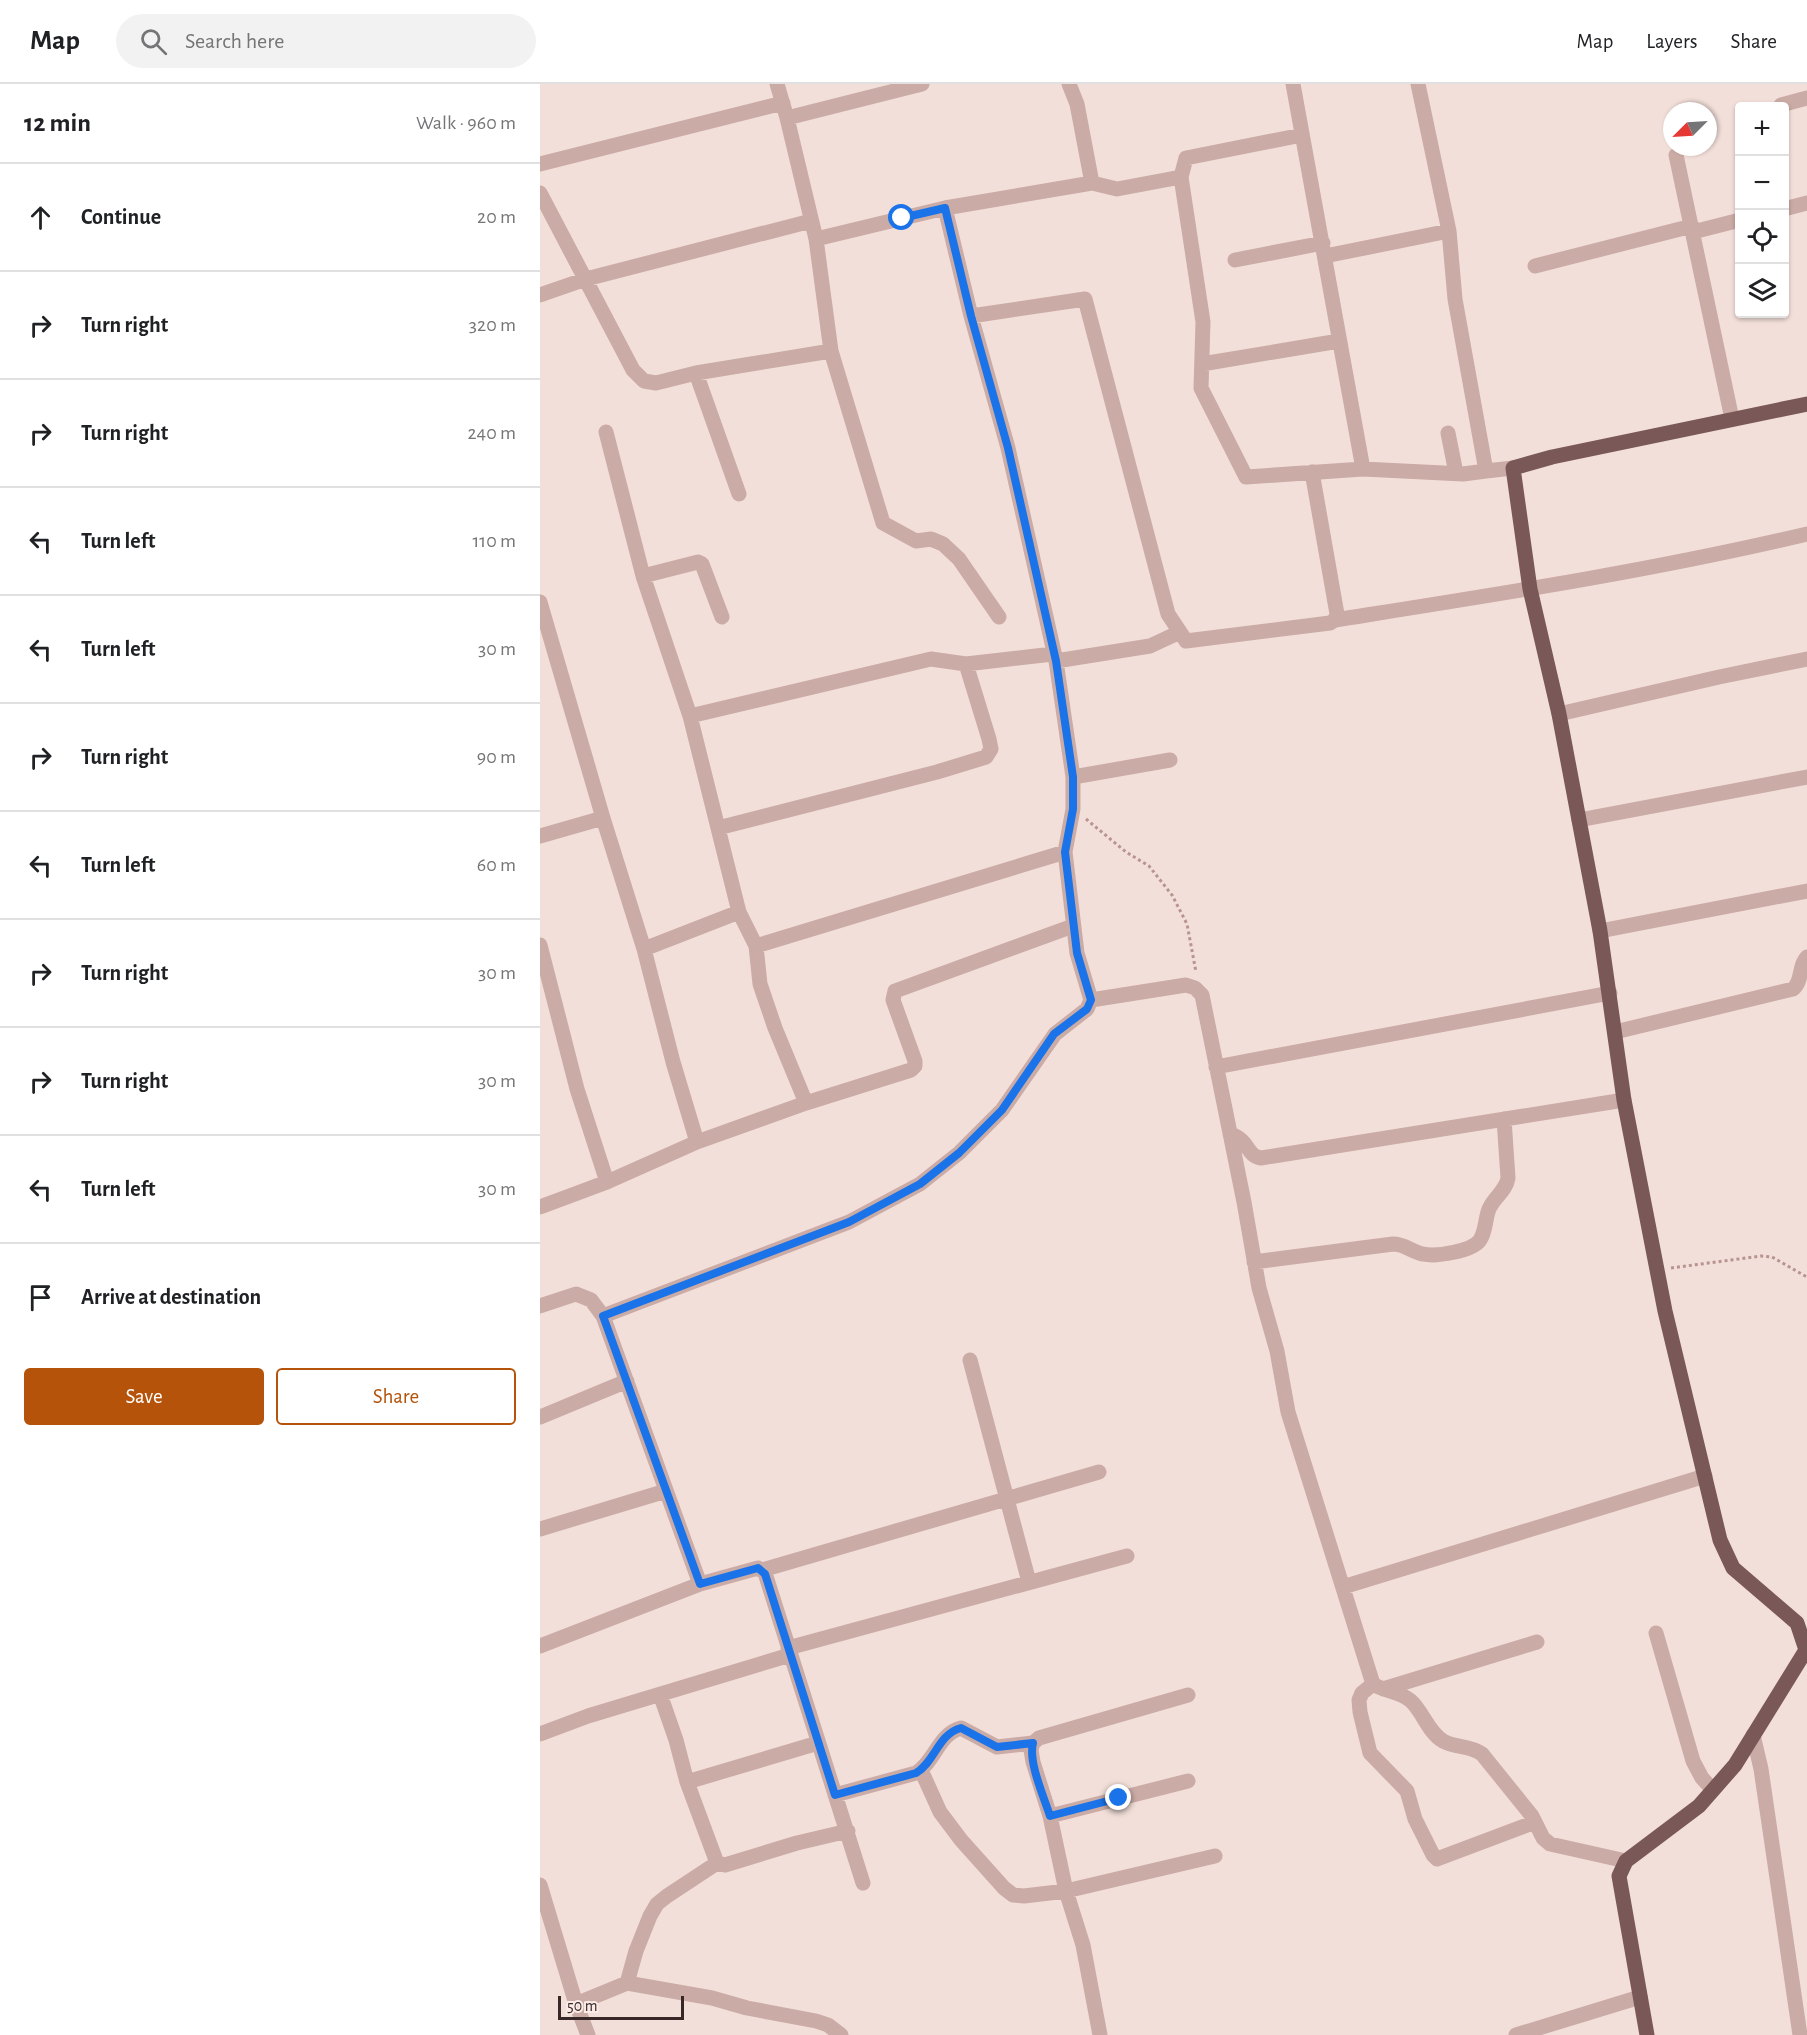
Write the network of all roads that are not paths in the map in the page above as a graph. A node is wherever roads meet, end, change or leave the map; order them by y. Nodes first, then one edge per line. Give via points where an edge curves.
1 (777, 84) edge
2 (922, 84) edge
3 (1069, 84) edge
4 (1293, 84) edge
5 (1418, 84) edge
6 (1807, 98) edge
7 (1789, 103) edge
8 (785, 111) junction
9 (1302, 135) junction
10 (1676, 156) edge
11 (540, 164) edge
12 (1181, 177) junction
13 (1092, 183) junction
14 (540, 193) edge
15 (1807, 203) edge
16 (945, 208) junction
17 (1789, 208) edge
18 (811, 221) junction
19 (1735, 221) edge
20 (1692, 229) junction
21 (1449, 231) junction
22 (816, 239) junction
23 (1324, 250) junction
24 (1235, 260) dead end
25 (1535, 266) dead end
26 (586, 279) junction
27 (540, 295) edge
28 (971, 316) junction
29 (1339, 341) junction
30 (831, 351) junction
31 (1202, 364) junction
32 (696, 373) junction
33 (1807, 404) edge
34 (1732, 419) junction
35 (606, 432) dead end
36 (1448, 433) dead end
37 (1513, 468) junction
38 (1363, 469) junction
39 (1486, 471) junction
40 (1312, 472) junction
41 (1456, 473) junction
42 (739, 494) dead end
43 (1807, 534) edge
44 (643, 576) junction
45 (1530, 589) junction
46 (540, 602) edge
47 (999, 616) dead end
48 (722, 617) dead end
49 (1335, 620) junction
50 (1180, 632) junction
51 (545, 637) edge
52 (1054, 657) junction
53 (1807, 658) edge
54 (966, 664) junction
55 (1559, 714) junction
56 (690, 716) junction
57 (1170, 760) dead end
58 (1073, 777) junction
59 (1807, 777) edge
60 (603, 818) junction
61 (1579, 820) junction
62 (718, 828) junction
63 (540, 836) edge
64 (1065, 852) junction
65 (1807, 891) edge
66 (739, 912) junction
67 (1073, 926) junction
68 (1600, 931) junction
69 (540, 945) edge
70 (756, 946) junction
71 (644, 949) junction
72 (1807, 957) edge
73 (1610, 993) junction
74 (1091, 1000) junction
75 (1615, 1032) junction
76 (1216, 1066) junction
77 (1624, 1100) junction
78 (806, 1103) junction
79 (1504, 1119) junction
80 (1230, 1134) junction
81 (697, 1142) junction
82 (607, 1182) junction
83 (540, 1207) edge
84 (1254, 1262) junction
85 (540, 1306) edge
86 (603, 1316) junction
87 (970, 1359) dead end
88 (627, 1381) junction
89 (540, 1417) edge
90 (1099, 1472) dead end
91 (1705, 1476) junction
92 (666, 1491) junction
93 (1007, 1498) junction
94 (540, 1529) edge
95 (1127, 1556) dead end
96 (762, 1570) junction
97 (1029, 1582) junction
98 (700, 1584) junction
99 (1343, 1587) junction
100 (1802, 1621) edge
101 (1656, 1633) dead end
102 (1537, 1642) dead end
103 (540, 1646) edge
104 (1807, 1650) edge
105 (789, 1651) junction
106 (1378, 1686) junction
107 (660, 1694) junction
108 (1188, 1695) dead end
109 (540, 1734) edge
110 (1753, 1735) junction
111 (818, 1743) junction
112 (1033, 1743) junction
113 (921, 1770) junction
114 (1188, 1781) dead end
115 (687, 1782) junction
116 (1713, 1790) junction
117 (835, 1795) junction
118 (1050, 1816) junction
119 (1534, 1822) junction
120 (848, 1831) junction
121 (1215, 1856) dead end
122 (1626, 1861) junction
123 (717, 1863) junction
124 (863, 1883) dead end
125 (540, 1885) edge
126 (1066, 1891) junction
127 (627, 1983) junction
128 (1640, 1997) junction
129 (576, 2004) junction
130 (588, 2035) edge
131 (842, 2035) edge
132 (1100, 2035) edge
133 (1515, 2035) edge
134 (1647, 2035) edge
135 (1800, 2035) edge

1 - 8 street
2 - 8 street
3 - 13 street via 1077,104
4 - 9 street
5 - 21 street
6 - 7 street
8 - 11 street
8 - 18 street
9 - 12 street via 1186,158
9 - 23 street
10 - 20 street
12 - 13 street via 1116,189
12 - 31 street via 1203,322
13 - 16 street
14 - 26 street
15 - 17 street
16 - 22 street
16 - 28 street
18 - 22 street
18 - 26 street
19 - 20 street
20 - 25 street
20 - 34 street
21 - 23 street
21 - 39 street via 1455,299
22 - 30 street
23 - 24 street
23 - 29 street
26 - 27 street
26 - 32 street via 633,370 644,381 656,383
28 - 50 street via 1085,299 1168,614
28 - 52 street via 1008,448
29 - 31 street
29 - 38 street
30 - 32 street
30 - 47 street via 883,523 916,541 931,539 943,544
31 - 40 street via 1202,388 1246,477
32 - 42 street
33 - 34 main road
34 - 37 main road
35 - 44 street
36 - 41 street
37 - 39 street
37 - 45 main road
38 - 40 street
38 - 41 street
39 - 41 street
40 - 49 street
43 - 45 street
44 - 48 street via 702,564
44 - 56 street
45 - 49 street
45 - 55 main road
46 - 51 street
49 - 50 street via 1186,641
50 - 52 street via 1150,646
51 - 60 street
52 - 54 street
52 - 58 street
53 - 55 street
54 - 56 street via 932,659
54 - 62 street via 989,739 991,749 986,757
55 - 61 main road
56 - 62 street
57 - 58 street
58 - 64 street via 1073,809
59 - 61 street
60 - 63 street
60 - 71 street
61 - 68 main road
62 - 66 street
64 - 67 street
64 - 70 street
65 - 68 street
66 - 70 street
66 - 71 street
67 - 74 street
67 - 78 street via 895,991 893,1000 915,1066
68 - 73 main road
69 - 82 street via 577,1089
70 - 78 street via 760,984
71 - 81 street
72 - 75 street via 1793,989
73 - 75 main road
73 - 76 street
74 - 76 street via 1186,985 1195,988 1202,995
74 - 86 street via 1087,1009 1054,1034 1002,1110 959,1153 920,1184 849,1222
75 - 77 main road
76 - 80 street
77 - 79 street
77 - 91 main road via 1668,1322
78 - 81 street
79 - 80 street via 1261,1158
79 - 84 street via 1507,1184 1489,1209 1481,1238 1473,1247 1431,1255 1393,1244
80 - 84 street
81 - 82 street
82 - 83 street
84 - 99 street via 1288,1412
85 - 86 street via 576,1294 591,1300
86 - 88 street
87 - 93 street
88 - 89 street
88 - 92 street
90 - 93 street
91 - 99 street
91 - 100 main road via 1720,1540 1733,1568
92 - 94 street
92 - 98 street
93 - 96 street
93 - 97 street
95 - 97 street
96 - 98 street
96 - 105 street
97 - 105 street
98 - 103 street
99 - 106 street
100 - 104 main road
101 - 116 street via 1693,1761
102 - 106 street
104 - 110 main road
105 - 107 street
105 - 111 street
106 - 119 street via 1412,1702 1441,1740 1482,1754
106 - 119 street via 1362,1693 1359,1700 1370,1753 1407,1791 1433,1856 1437,1859
107 - 109 street
107 - 115 street
108 - 112 street via 1039,1738
110 - 116 main road via 1735,1765
110 - 135 street
111 - 115 street
111 - 117 street
112 - 113 street via 997,1747 961,1728 945,1737
112 - 118 street via 1033,1762
113 - 117 street
113 - 126 street via 940,1812 1004,1888 1024,1896
114 - 118 street
115 - 123 street
116 - 122 main road via 1699,1806
117 - 120 street
118 - 126 street
119 - 122 street via 1543,1838 1559,1848
120 - 123 street via 724,1865
120 - 124 street
121 - 126 street
122 - 128 main road via 1619,1876
123 - 127 street via 657,1905 636,1951
125 - 129 street
126 - 132 street via 1083,1945
127 - 129 street
127 - 131 street via 816,2021
128 - 133 street
128 - 134 main road
129 - 130 street

